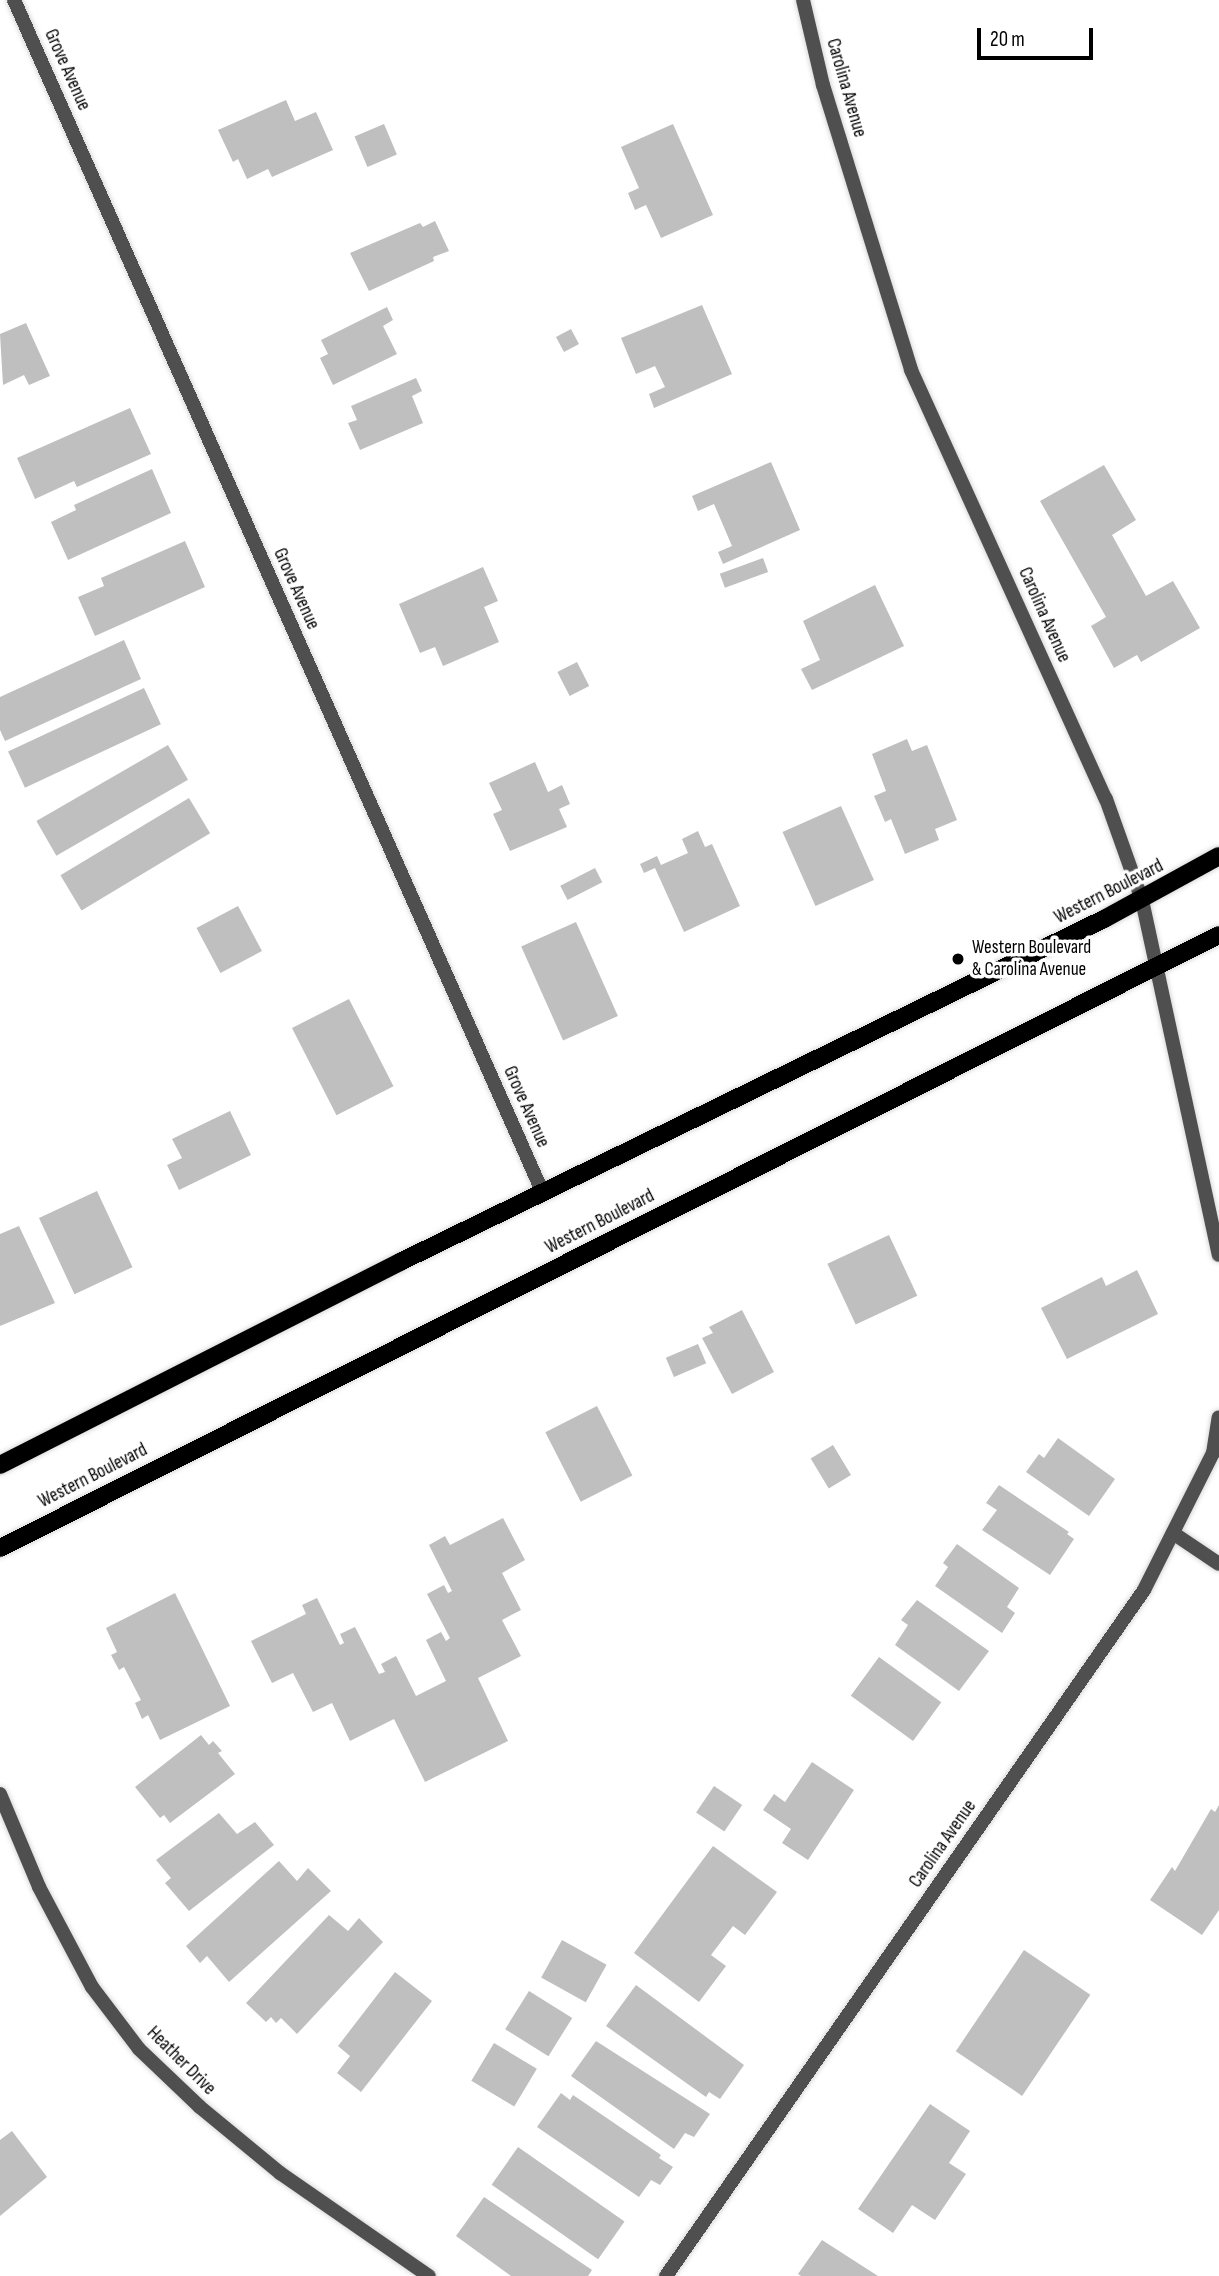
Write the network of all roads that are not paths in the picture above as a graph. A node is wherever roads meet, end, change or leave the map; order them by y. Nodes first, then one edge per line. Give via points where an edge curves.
1 (14, 0) edge
2 (803, 0) edge
3 (1219, 856) edge
4 (1142, 900) junction
5 (1219, 935) edge
6 (1155, 966) junction
7 (543, 1193) junction
8 (1219, 1255) edge
9 (1219, 1417) edge
10 (0, 1465) edge
11 (1173, 1533) junction
12 (0, 1548) edge
13 (1219, 1564) edge
14 (0, 1794) edge
15 (429, 2276) edge
16 (666, 2276) edge

1 - 7 street, Grove Avenue
2 - 4 street, Carolina Avenue via 823,85 911,370 1106,799
3 - 4 main road, Western Boulevard
4 - 6 street, Carolina Avenue
4 - 7 main road, Western Boulevard
5 - 6 main road, Western Boulevard
6 - 8 street, Carolina Avenue
6 - 12 main road, Western Boulevard
7 - 10 main road, Western Boulevard
9 - 11 street, Carolina Avenue via 1213,1453
11 - 13 street
11 - 16 street, Carolina Avenue via 1144,1590
14 - 15 street, Heather Drive via 39,1887 92,1987 139,2049 280,2173

